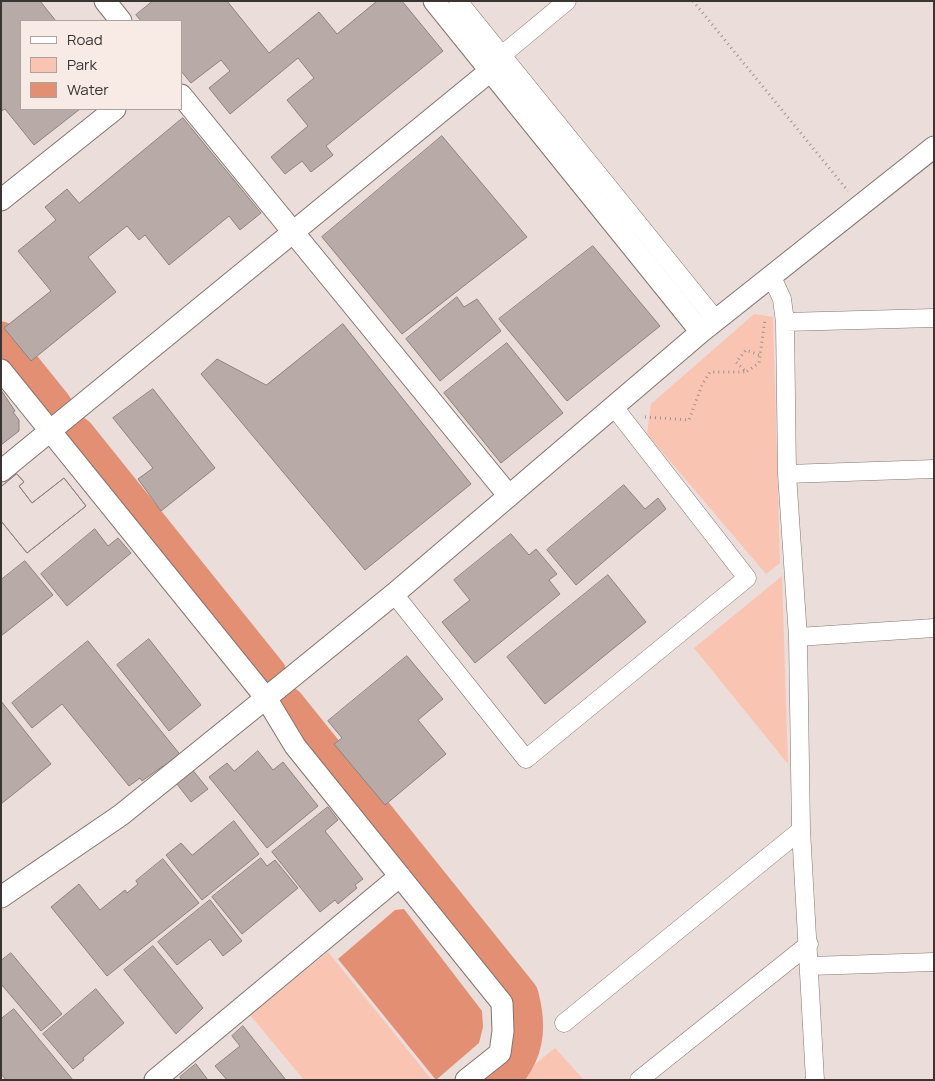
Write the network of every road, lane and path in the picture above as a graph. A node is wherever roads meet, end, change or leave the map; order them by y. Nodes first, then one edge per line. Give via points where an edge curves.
1 (105, 1) edge
2 (434, 1) edge
3 (458, 1) edge
4 (567, 1) edge
5 (693, 1) edge
6 (120, 20) edge
7 (496, 63) junction
8 (182, 96) edge
9 (115, 110) edge
10 (934, 146) edge
11 (1, 200) edge
12 (859, 205) junction
13 (293, 233) junction
14 (771, 275) junction
15 (765, 318) dead end
16 (934, 318) edge
17 (785, 322) junction
18 (709, 326) junction
19 (759, 355) junction
20 (1, 370) edge
21 (746, 372) junction
22 (614, 407) junction
23 (637, 417) dead end
24 (52, 432) junction
25 (934, 469) edge
26 (1, 471) edge
27 (787, 474) junction
28 (508, 496) junction
29 (394, 594) junction
30 (934, 628) edge
31 (798, 637) junction
32 (266, 698) junction
33 (801, 830) junction
34 (400, 876) junction
35 (1, 896) edge
36 (809, 944) junction
37 (934, 962) edge
38 (810, 966) junction
39 (564, 1023) dead end
40 (155, 1080) edge
41 (466, 1080) edge
42 (639, 1080) edge
43 (815, 1080) edge

1 - 6 street
2 - 7 street
3 - 7 street
4 - 7 street
5 - 12 path
7 - 13 street
7 - 18 street
8 - 13 street
9 - 11 street
10 - 12 street
12 - 14 street
13 - 24 street
13 - 28 street
14 - 17 street via 782,299
14 - 18 street
15 - 19 path
16 - 17 street
17 - 27 street
18 - 22 street
19 - 21 path via 759,363
19 - 21 path via 746,350 738,357 736,362
20 - 24 street
21 - 23 path via 710,372 689,420
22 - 28 street
22 - 29 street via 748,578 526,759
24 - 26 street
24 - 32 street
25 - 27 street
27 - 31 street
28 - 29 street
29 - 32 street
30 - 31 street
31 - 33 street
32 - 34 street via 295,746
32 - 35 street via 121,815
33 - 36 street
33 - 39 street
34 - 40 street
34 - 41 street via 502,1003 500,1053
36 - 38 street
36 - 42 street
37 - 38 street
38 - 43 street

